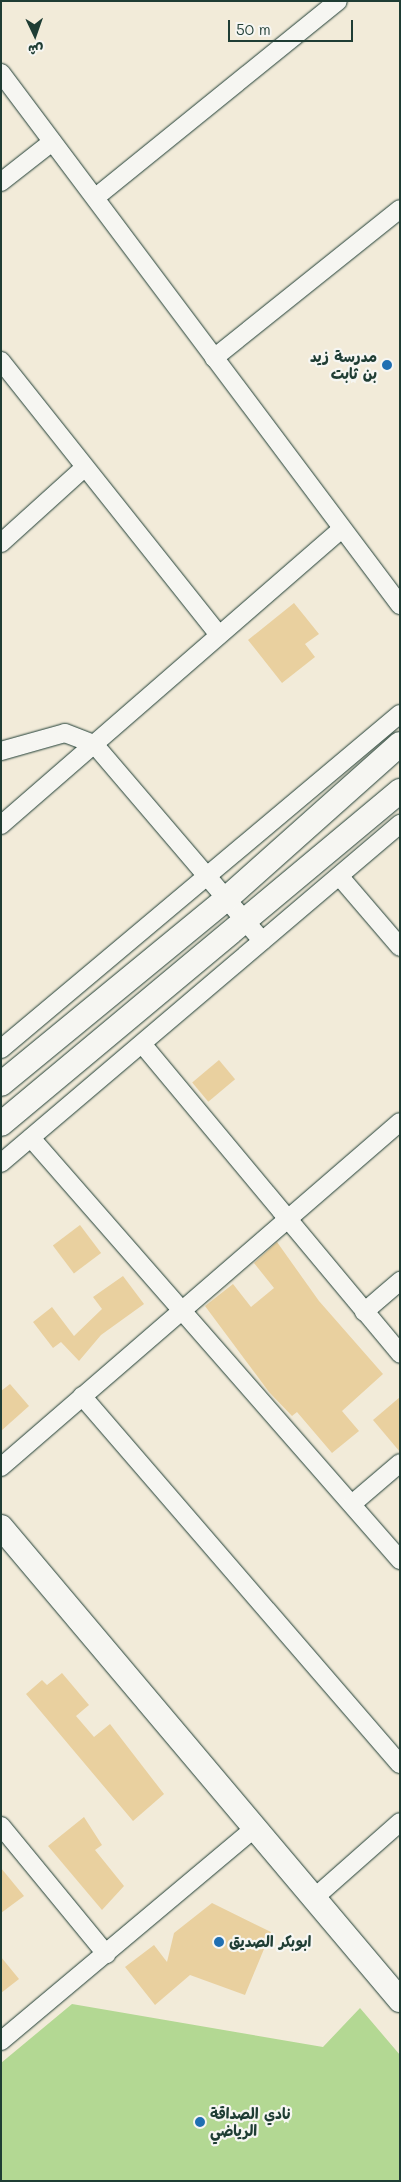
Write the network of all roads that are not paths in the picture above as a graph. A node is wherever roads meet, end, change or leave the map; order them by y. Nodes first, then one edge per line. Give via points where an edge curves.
1 (338, 1) edge
2 (1, 73) edge
3 (52, 142) junction
4 (1, 182) edge
5 (96, 197) junction
6 (400, 209) edge
7 (214, 358) junction
8 (1, 361) edge
9 (84, 468) junction
10 (340, 530) junction
11 (1, 543) edge
12 (400, 604) edge
13 (219, 635) junction
14 (400, 714) edge
15 (94, 744) junction
16 (400, 744) edge
17 (1, 751) edge
18 (400, 791) edge
19 (400, 824) edge
20 (1, 825) edge
21 (340, 877) junction
22 (209, 878) junction
23 (226, 899) junction
24 (246, 921) junction
25 (262, 941) junction
26 (400, 947) edge
27 (143, 1045) junction
28 (1, 1049) edge
29 (1, 1084) edge
30 (400, 1122) edge
31 (1, 1124) edge
32 (31, 1138) junction
33 (1, 1163) edge
34 (287, 1221) junction
35 (400, 1282) edge
36 (182, 1312) junction
37 (364, 1312) junction
38 (400, 1354) edge
39 (82, 1396) junction
40 (400, 1463) edge
41 (1, 1467) edge
42 (352, 1504) junction
43 (1, 1527) edge
44 (400, 1560) edge
45 (400, 1764) edge
46 (400, 1822) edge
47 (1, 1826) edge
48 (254, 1829) junction
49 (313, 1899) junction
50 (106, 1954) junction
51 (400, 2000) edge
52 (1, 2041) edge

1 - 5 street
2 - 3 street
3 - 4 street
3 - 5 street
5 - 7 street
6 - 7 street
7 - 10 street
8 - 9 street
9 - 11 street
9 - 13 street
10 - 12 street
10 - 13 street
13 - 15 street
14 - 22 street
15 - 17 street via 65,732
15 - 20 street
15 - 22 street
16 - 23 street
18 - 24 street
19 - 21 street
21 - 25 street
21 - 26 street
22 - 23 street
22 - 28 street
23 - 24 street
23 - 29 street
24 - 25 street
24 - 31 street
25 - 27 street
27 - 32 street
27 - 34 street
30 - 34 street
32 - 33 street
32 - 36 street
34 - 36 street
34 - 37 street
35 - 37 street
36 - 39 street
36 - 42 street
37 - 38 street
39 - 41 street
39 - 45 street
40 - 42 street
42 - 44 street
43 - 48 street
46 - 49 street
47 - 50 street
48 - 49 street
48 - 50 street
49 - 51 street
50 - 52 street

